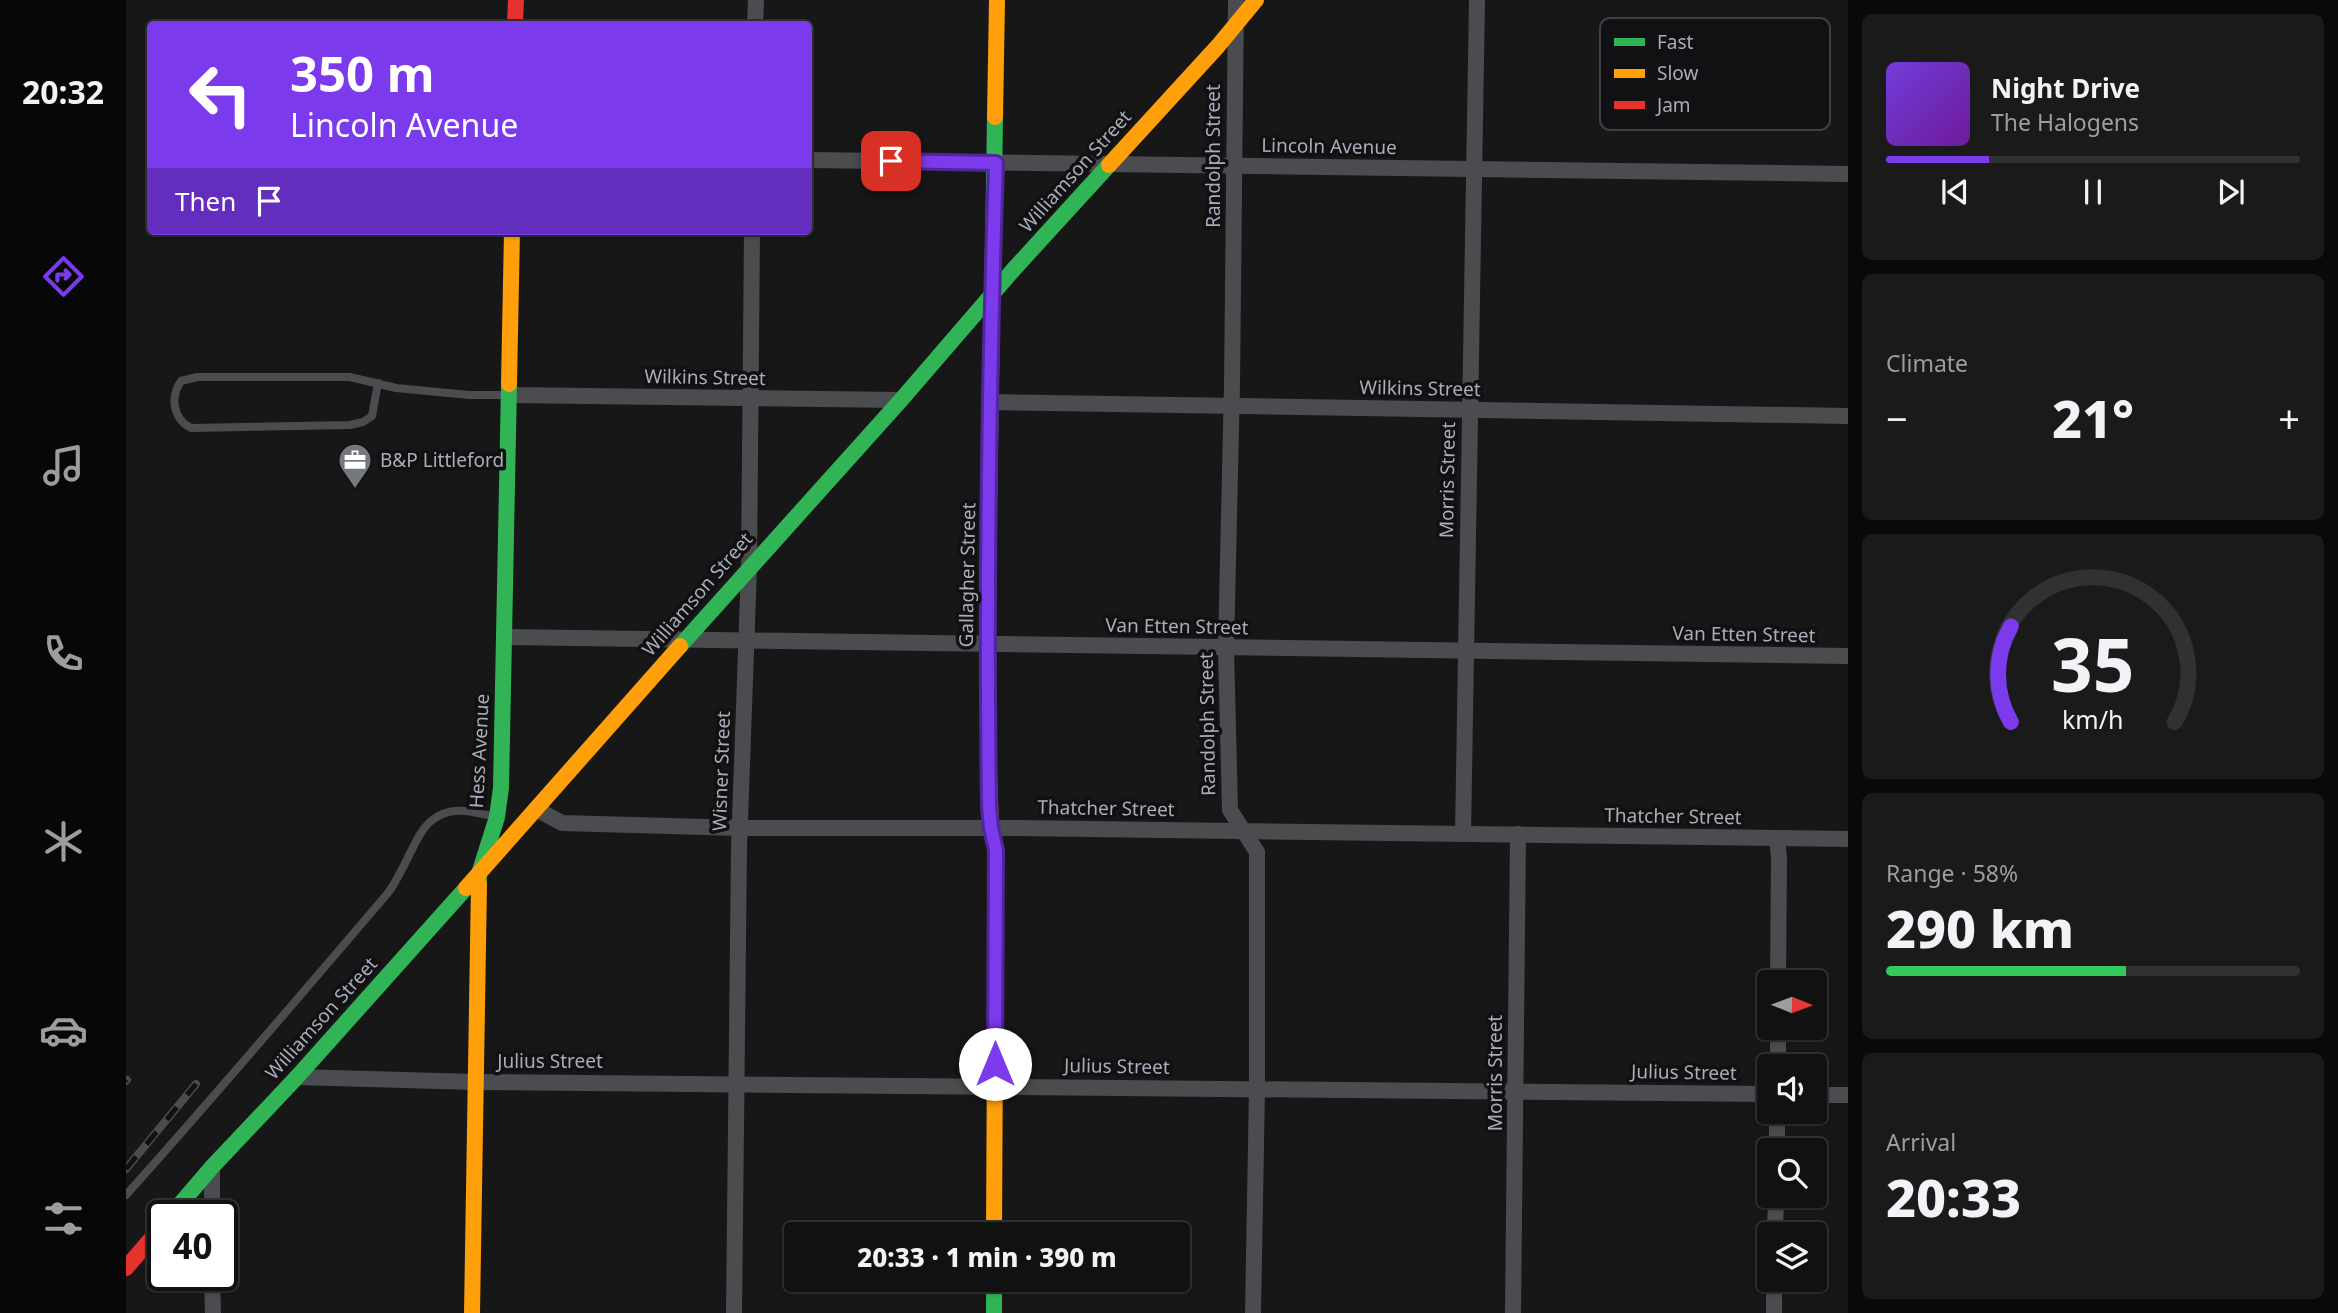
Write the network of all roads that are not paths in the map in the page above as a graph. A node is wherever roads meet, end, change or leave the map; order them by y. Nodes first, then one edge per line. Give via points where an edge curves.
1 (516, 0) edge
2 (756, 0) edge
3 (997, 0) edge
4 (1236, 0) edge
5 (1255, 0) edge
6 (1477, 0) edge
7 (515, 21) edge
8 (755, 21) edge
9 (1234, 25) junction
10 (812, 160) edge
11 (996, 163) junction
12 (1109, 165) junction
13 (1235, 165) junction
14 (1475, 169) junction
15 (1848, 174) edge
16 (512, 235) edge
17 (752, 235) edge
18 (991, 295) junction
19 (377, 383) junction
20 (509, 396) junction
21 (749, 399) junction
22 (901, 400) junction
23 (991, 402) junction
24 (1232, 406) junction
25 (1469, 410) junction
26 (1848, 416) edge
27 (749, 567) junction
28 (506, 636) junction
29 (747, 640) junction
30 (685, 641) junction
31 (987, 644) junction
32 (1226, 648) junction
33 (1465, 651) junction
34 (1848, 656) edge
35 (536, 809) junction
36 (497, 817) junction
37 (740, 828) junction
38 (991, 828) junction
39 (1242, 831) junction
40 (1463, 834) junction
41 (1518, 834) junction
42 (1776, 838) junction
43 (1848, 839) edge
44 (479, 873) junction
45 (1778, 970) edge
46 (297, 1077) junction
47 (475, 1082) junction
48 (736, 1083) junction
49 (996, 1086) junction
50 (1257, 1089) junction
51 (1516, 1091) junction
52 (1757, 1094) edge
53 (1827, 1095) edge
54 (1848, 1095) edge
55 (212, 1167) junction
56 (126, 1195) edge
57 (184, 1200) edge
58 (212, 1200) edge
59 (994, 1222) edge
60 (147, 1244) edge
61 (126, 1268) edge
62 (212, 1291) edge
63 (994, 1292) edge
64 (1774, 1292) edge
65 (213, 1313) edge
66 (472, 1313) edge
67 (734, 1313) edge
68 (994, 1313) edge
69 (1253, 1313) edge
70 (1513, 1313) edge
71 (1774, 1313) edge

1 - 7 street
2 - 8 street
3 - 11 street, Gallagher Street
4 - 9 street, Randolph Street
5 - 9 street, Williamson Street
6 - 14 street, Morris Street
9 - 12 street, Williamson Street
9 - 13 street, Randolph Street
10 - 11 street, Lincoln Avenue
11 - 12 street, Lincoln Avenue
11 - 18 street, Gallagher Street
12 - 13 street, Lincoln Avenue
12 - 18 street, Williamson Street
13 - 14 street, Lincoln Avenue
13 - 24 street, Randolph Street
14 - 15 street, Lincoln Avenue
14 - 25 street, Morris Street
16 - 20 street, Hess Avenue
17 - 21 street, Wisner Street
18 - 22 street, Williamson Street
18 - 23 street, Gallagher Street
19 - 19 lane via 350,377 197,377 181,381 174,401 178,417 191,428 350,425 372,416
19 - 20 lane
20 - 21 street, Wilkins Street
20 - 28 street, Hess Avenue
21 - 22 street, Wilkins Street
21 - 27 street, Wisner Street
22 - 27 street, Williamson Street
23 - 24 street, Wilkins Street
23 - 31 street, Gallagher Street
24 - 25 street, Wilkins Street
24 - 32 street, Randolph Street
25 - 26 street, Wilkins Street
25 - 33 street, Morris Street
27 - 29 street, Wisner Street
27 - 30 street, Williamson Street
28 - 30 street, Van Etten Street
28 - 36 street, Hess Avenue via 502,788
29 - 30 street, Van Etten Street
29 - 31 street, Van Etten Street
29 - 37 street, Wisner Street
30 - 35 street, Williamson Street
31 - 32 street, Van Etten Street
31 - 38 street, Gallagher Street
32 - 33 street, Van Etten Street
32 - 39 street, Randolph Street via 1230,810
33 - 34 street, Van Etten Street
33 - 40 street, Morris Street
35 - 37 street, Thatcher Street via 562,823
35 - 44 street, Williamson Street
36 - 44 street, Hess Avenue
36 - 56 lane via 456,810 428,822 393,888
37 - 38 street, Thatcher Street
37 - 48 street, Wisner Street
38 - 39 street, Thatcher Street
38 - 49 street, Gallagher Street via 996,850
39 - 40 street, Thatcher Street
39 - 50 street, Randolph Street via 1257,852
40 - 41 street, Thatcher Street
41 - 42 street, Thatcher Street
41 - 51 street, Morris Street
42 - 43 street, Thatcher Street
42 - 45 street
44 - 46 street, Williamson Street
44 - 47 street, Hess Avenue
46 - 47 street, Julius Street
46 - 55 street, Williamson Street
47 - 48 street, Julius Street
47 - 66 street, Hess Avenue
48 - 49 street, Julius Street
48 - 67 street, Wisner Street
49 - 50 street, Julius Street
49 - 59 street, Gallagher Street
50 - 51 street, Julius Street
50 - 69 street, Randolph Street
51 - 52 street, Julius Street
51 - 70 street, Morris Street
53 - 54 street
55 - 57 street, Williamson Street
55 - 58 street
60 - 61 street
62 - 65 street
63 - 68 street
64 - 71 street

